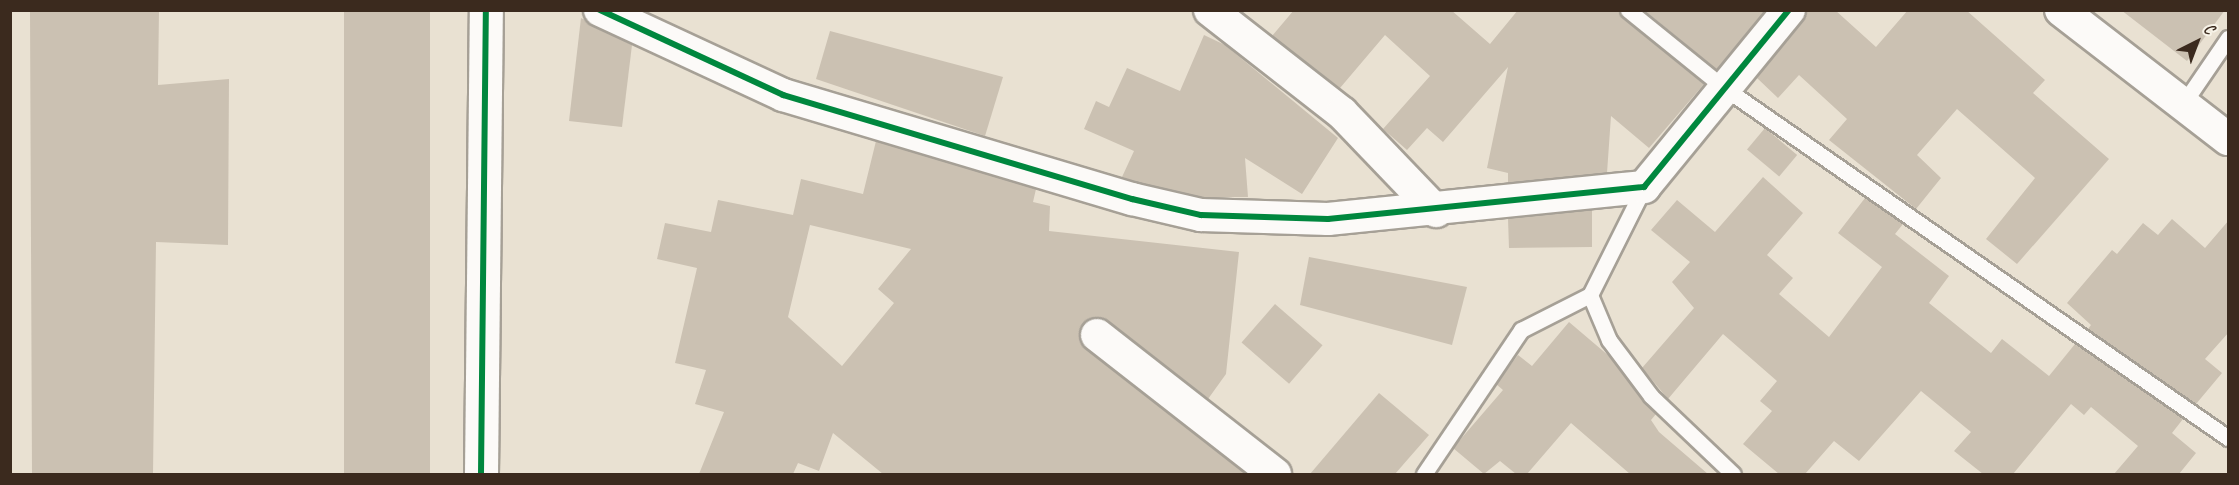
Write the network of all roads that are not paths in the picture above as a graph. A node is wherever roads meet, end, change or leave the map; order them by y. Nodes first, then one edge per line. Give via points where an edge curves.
1 (486, 10) edge
2 (600, 10) edge
3 (1210, 10) edge
4 (1628, 10) edge
5 (1789, 10) edge
6 (2061, 10) edge
7 (2229, 38) edge
8 (1724, 87) junction
9 (2183, 104) junction
10 (2229, 139) edge
11 (1644, 187) junction
12 (1436, 211) junction
13 (1590, 295) junction
14 (1097, 335) dead end
15 (2229, 438) edge
16 (481, 474) edge
17 (1275, 474) edge
18 (1424, 474) edge
19 (1733, 474) edge

1 - 16 street
2 - 12 street via 650,29 783,94 1132,199 1201,214 1328,219
3 - 12 street via 1342,113
4 - 8 lane
5 - 8 street
6 - 9 street
7 - 9 lane
8 - 11 street
8 - 15 lane
9 - 10 street
11 - 12 street
11 - 13 lane
13 - 18 lane via 1521,330
13 - 19 lane via 1609,340 1651,396
14 - 17 street

